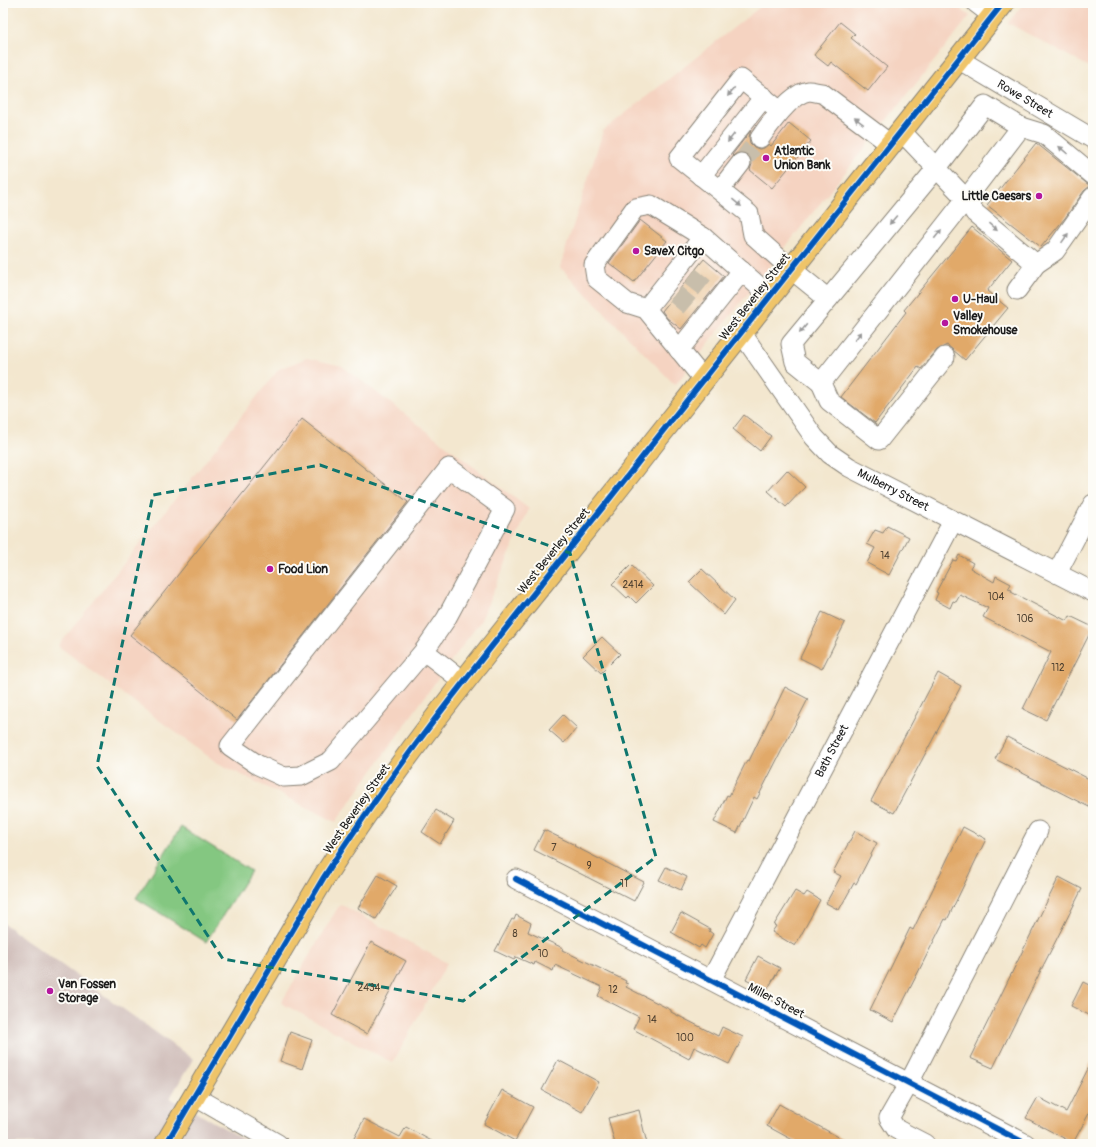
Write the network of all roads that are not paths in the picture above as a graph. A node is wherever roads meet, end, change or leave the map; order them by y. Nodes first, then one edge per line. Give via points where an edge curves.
1 (991, 7) edge
2 (958, 59) junction
3 (764, 97) junction
4 (1023, 98) junction
5 (780, 110) junction
6 (1015, 123) junction
7 (760, 138) tunnel mouth
8 (896, 138) junction
9 (1093, 139) edge
10 (741, 163) tunnel mouth
11 (936, 169) junction
12 (1093, 175) edge
13 (701, 176) junction
14 (720, 190) junction
15 (1093, 197) edge
16 (966, 200) junction
17 (703, 237) junction
18 (1036, 264) junction
19 (791, 269) junction
20 (742, 271) junction
21 (1017, 290) dead end
22 (770, 296) junction
23 (828, 299) junction
24 (646, 309) junction
25 (741, 332) junction
26 (678, 350) junction
27 (945, 357) dead end
28 (704, 380) junction
29 (821, 383) junction
30 (1093, 504) edge
31 (953, 521) junction
32 (1057, 573) junction
33 (1093, 592) edge
34 (424, 651) junction
35 (464, 682) junction
36 (1038, 831) dead end
37 (516, 879) dead end
38 (711, 980) junction
39 (909, 1083) junction
40 (194, 1096) junction
41 (166, 1144) edge
42 (278, 1144) edge
43 (925, 1144) edge
44 (1026, 1144) edge

1 - 2 main road, West Beverley Street
2 - 4 street, Rowe Street
2 - 8 main road, West Beverley Street
3 - 5 street
3 -> 13 street
3 -> 13 street via 741,79 679,158
4 - 6 street
4 - 9 street, Rowe Street
5 - 7 street
8 -> 5 street via 822,93 810,91 800,95
6 - 11 street via 985,106
12 -> 6 street via 1044,134
6 - 16 street
8 - 11 street
8 - 19 main road, West Beverley Street
10 - 14 street
11 - 16 street
11 -> 23 street
13 - 14 street
14 -> 19 street via 749,214 753,234
18 -> 15 street via 1056,251
16 -> 18 street via 976,213
29 -> 16 street
17 - 20 street
17 - 24 street via 684,272 670,290
17 - 24 street via 651,205 635,208 594,265 596,278 627,303
18 - 21 street
19 - 22 main road, West Beverley Street
19 - 23 street
20 - 22 street
20 - 26 street via 715,296
22 - 25 main road, West Beverley Street
23 -> 29 street via 791,344 795,362
24 - 26 street
25 - 28 main road, West Beverley Street
25 - 31 street, Mulberry Street via 814,437 830,454 849,467
26 - 28 street
27 - 29 street via 879,440 829,401
28 - 35 main road, West Beverley Street
30 - 32 street
31 - 32 street, Mulberry Street
31 - 38 street, Bath Street
32 - 33 street, Mulberry Street
34 - 34 street via 446,619 505,510 449,468 230,746 258,765 284,777 302,776 331,761
34 - 35 street
35 - 40 main road, West Beverley Street via 339,853
36 - 39 street
37 - 38 street, Miller Street
38 - 39 street, Miller Street
39 - 43 street via 889,1118 896,1129
39 - 44 street, Miller Street
40 - 41 main road, West Beverley Street
40 - 42 street

